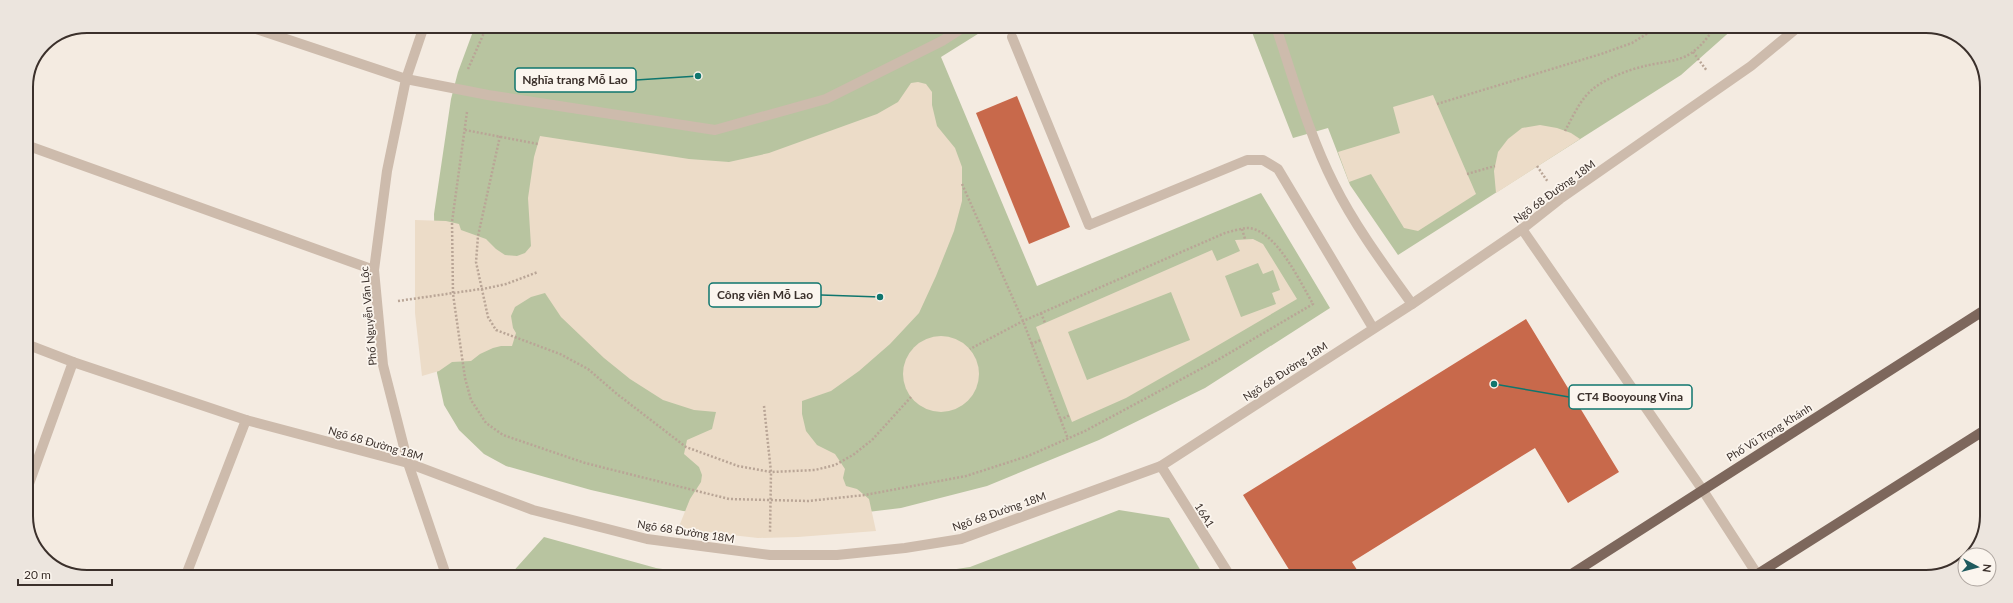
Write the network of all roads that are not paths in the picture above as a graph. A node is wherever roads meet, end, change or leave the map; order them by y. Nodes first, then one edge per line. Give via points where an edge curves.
1 (268, 33) edge
2 (422, 33) edge
3 (955, 33) edge
4 (1278, 33) edge
5 (1791, 33) edge
6 (1012, 37) dead end
7 (406, 79) junction
8 (33, 148) edge
9 (1522, 229) junction
10 (374, 270) junction
11 (1412, 304) junction
12 (1980, 313) edge
13 (1373, 328) junction
14 (33, 347) edge
15 (72, 362) junction
16 (246, 420) junction
17 (1980, 433) edge
18 (408, 463) junction
19 (1161, 466) junction
20 (33, 472) edge
21 (1702, 489) junction
22 (188, 570) edge
23 (444, 570) edge
24 (1226, 570) edge
25 (1577, 570) edge
26 (1751, 570) edge
27 (1764, 570) edge

1 - 7 street
2 - 7 street, Phố Nguyễn Văn Lộc
3 - 7 street via 826,99 715,130 465,91
4 - 11 street via 1312,132 1334,185 1376,253
5 - 9 street, Ngõ 68 Đường 18M via 1726,85 1560,199
6 - 13 street via 1089,225 1247,160 1263,160 1278,169
7 - 10 street, Phố Nguyễn Văn Lộc via 387,171
8 - 10 street
9 - 11 street, Ngõ 68 Đường 18M
9 - 21 street
10 - 18 street, Phố Nguyễn Văn Lộc via 383,365
11 - 13 street, Ngõ 68 Đường 18M
12 - 21 main road, Phố Vũ Trọng Khánh
13 - 19 street, Ngõ 68 Đường 18M
14 - 15 street, Ngõ 68 Đường 18M
15 - 16 street, Ngõ 68 Đường 18M
15 - 20 street
16 - 18 street, Ngõ 68 Đường 18M
16 - 22 street
17 - 27 main road
18 - 19 street, Ngõ 68 Đường 18M via 532,510 647,539 770,555 837,555 961,539
18 - 23 street, Phố Nguyễn Văn Lộc
19 - 24 street, 16A1
21 - 25 main road, Phố Vũ Trọng Khánh
21 - 26 street

